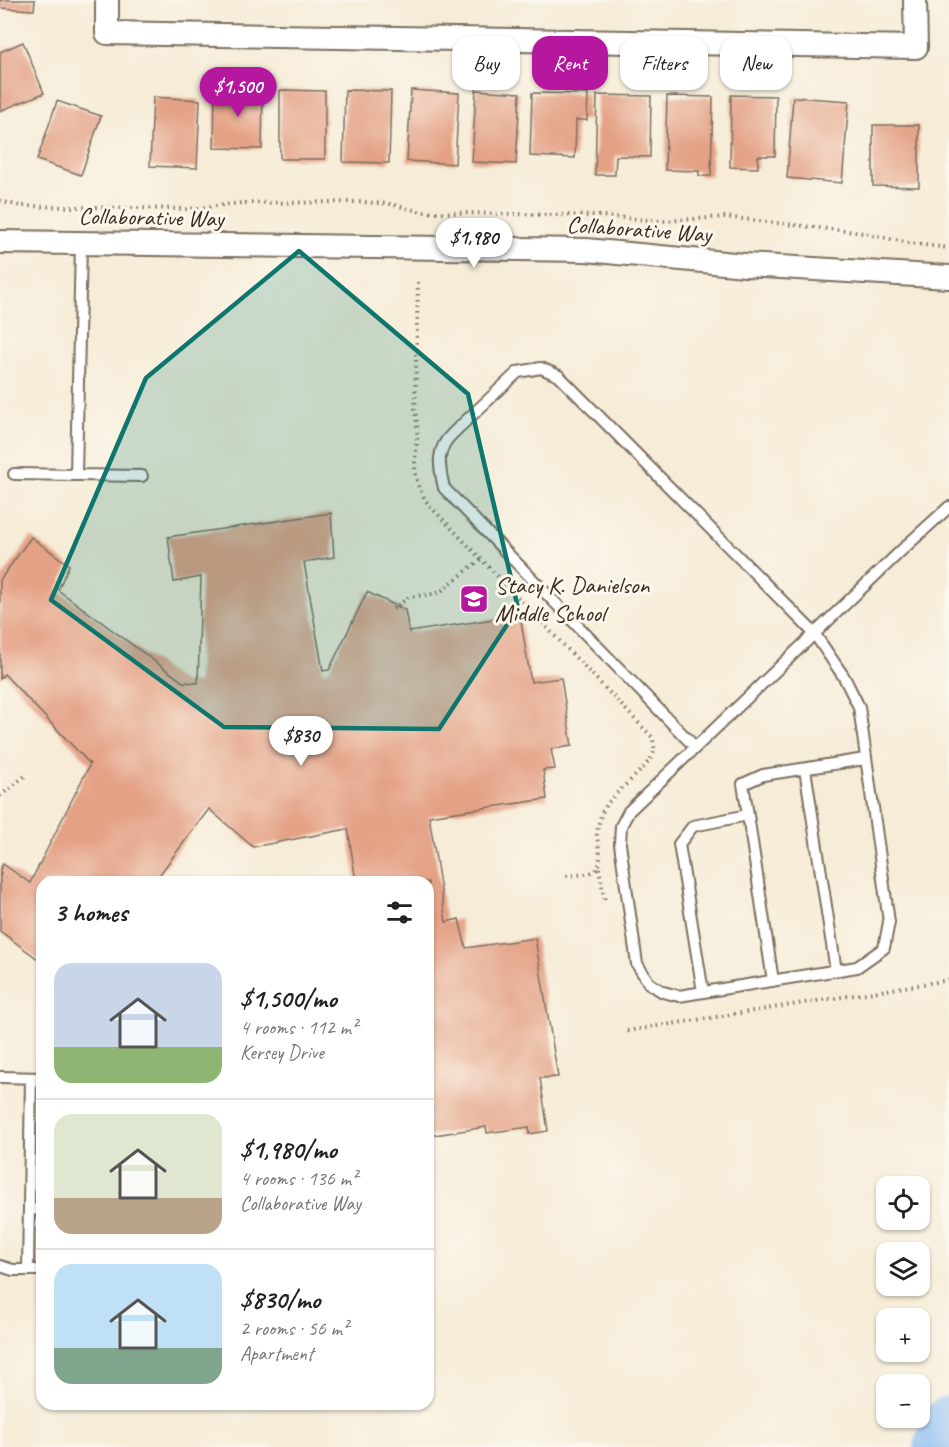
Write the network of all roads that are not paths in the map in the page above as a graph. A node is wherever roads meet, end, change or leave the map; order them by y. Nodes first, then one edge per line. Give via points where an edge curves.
1 (107, 0) edge
2 (915, 0) edge
3 (0, 242) edge
4 (81, 243) junction
5 (949, 277) edge
6 (14, 474) dead end
7 (76, 475) junction
8 (142, 476) dead end
9 (949, 507) edge
10 (814, 633) junction
11 (695, 747) junction
12 (865, 759) junction
13 (805, 768) junction
14 (748, 815) junction
15 (836, 971) junction
16 (773, 981) junction
17 (703, 992) junction
18 (0, 1077) edge
19 (36, 1078) edge
20 (36, 1142) edge
21 (29, 1209) junction
22 (36, 1210) edge
23 (0, 1266) edge
24 (28, 1270) junction
25 (36, 1270) edge

1 - 2 street via 107,33 916,47
3 - 4 street, Collaborative Way
4 - 5 street, Collaborative Way via 586,250 746,265
4 - 7 lane
6 - 7 lane
7 - 8 lane
9 - 10 lane
10 - 11 lane
10 - 11 lane via 559,376 541,368 518,372 453,433 438,460 444,488
10 - 12 lane via 859,707
11 - 17 lane via 628,811 621,826 620,844 637,964 648,983 663,992 679,996
12 - 13 lane
12 - 15 lane via 889,922 884,948 857,967
13 - 14 lane via 764,775 744,784
13 - 15 lane
14 - 16 lane
14 - 17 lane via 693,826 679,844
15 - 16 lane
16 - 17 lane
18 - 19 lane
20 - 21 lane
21 - 22 lane
21 - 24 lane
23 - 24 lane
24 - 25 lane

